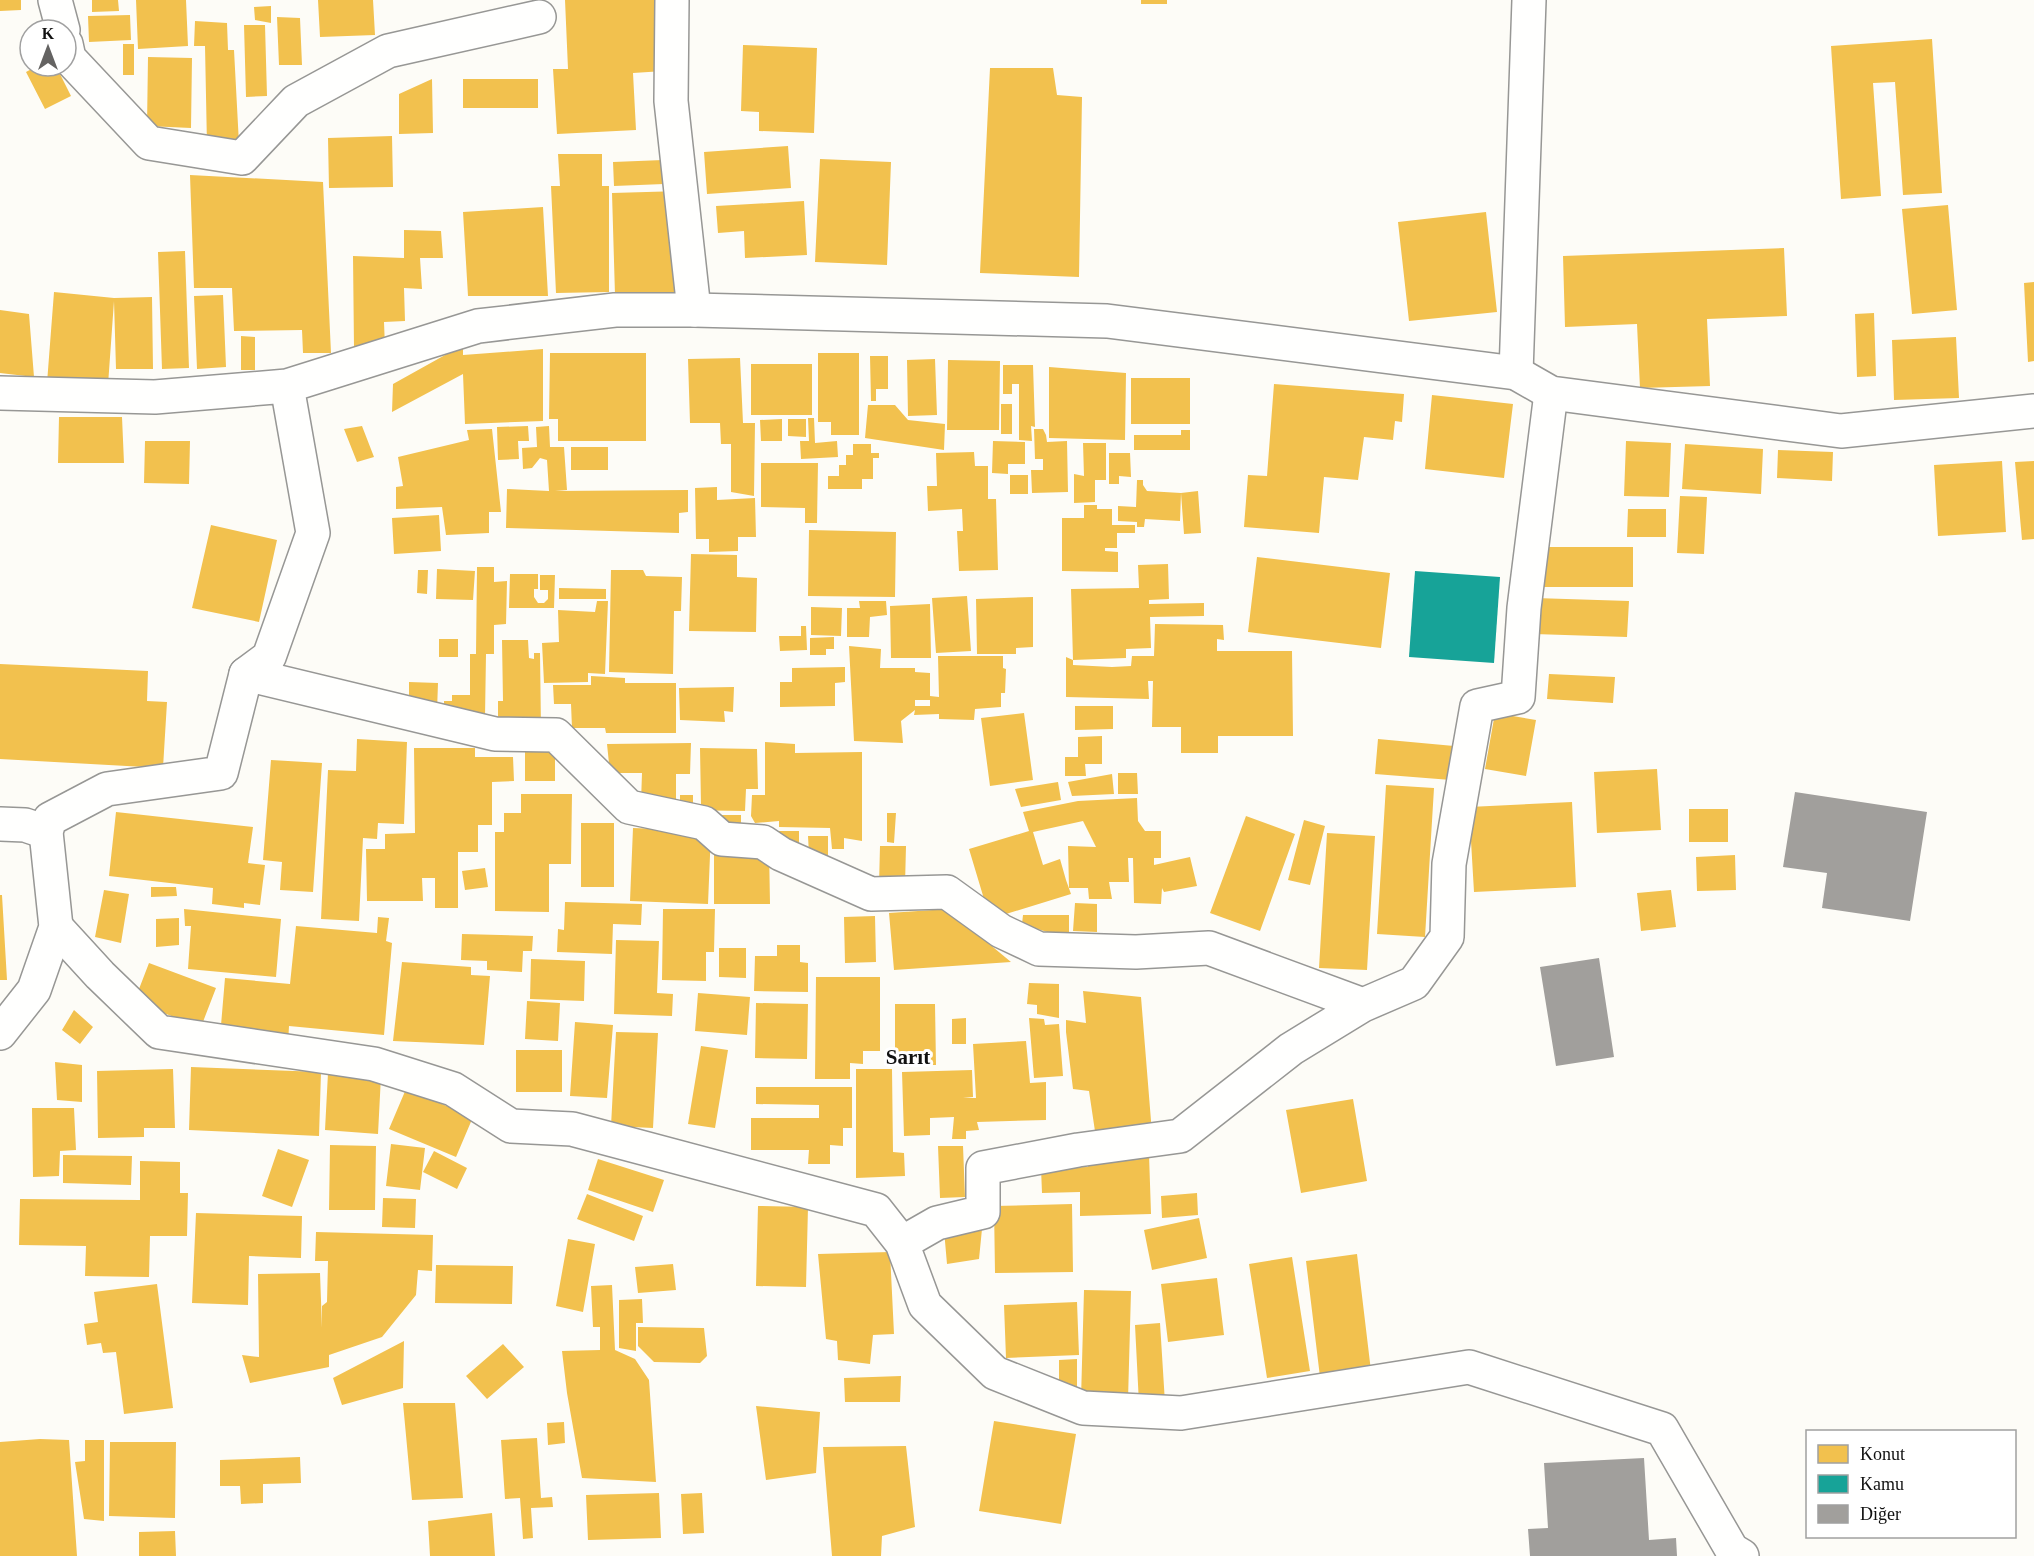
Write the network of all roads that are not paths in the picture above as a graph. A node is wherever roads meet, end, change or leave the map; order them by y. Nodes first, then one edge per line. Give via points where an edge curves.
1 (55, 0) edge
2 (672, 0) edge
3 (1529, 0) edge
4 (539, 17) dead end
5 (60, 18) edge
6 (78, 68) edge
7 (694, 310) junction
8 (1516, 373) junction
9 (287, 386) junction
10 (0, 393) edge
11 (1551, 393) junction
12 (2034, 411) edge
13 (246, 674) junction
14 (0, 824) edge
15 (46, 832) junction
16 (56, 927) junction
17 (1363, 1005) junction
18 (0, 1034) edge
19 (902, 1243) junction
20 (1742, 1556) edge

1 - 5 street
2 - 7 street via 671,101
3 - 8 street
4 - 6 street via 388,51 296,101 242,158 149,143
7 - 8 street via 1107,321
7 - 9 street via 615,310 478,326
8 - 11 street
9 - 10 street via 156,397
9 - 13 street via 313,533 269,657
11 - 12 street via 1841,432
11 - 17 street via 1524,608 1518,697 1477,706 1449,864 1447,937 1414,983
13 - 15 street via 221,772 107,789 50,819
13 - 17 street via 495,734 556,735 628,807 704,823 722,839 763,842 781,854 871,894 947,892 1000,931 1039,949 1136,952 1209,948
14 - 15 street via 25,825
15 - 16 street
16 - 18 street via 34,990
16 - 19 street via 159,1032 374,1064 453,1089 511,1126 572,1129 876,1210
17 - 19 street via 1291,1049 1180,1136 983,1168 983,1212 937,1223
19 - 20 street via 925,1305 995,1373 1083,1408 1181,1413 1469,1367 1662,1429 1732,1550

